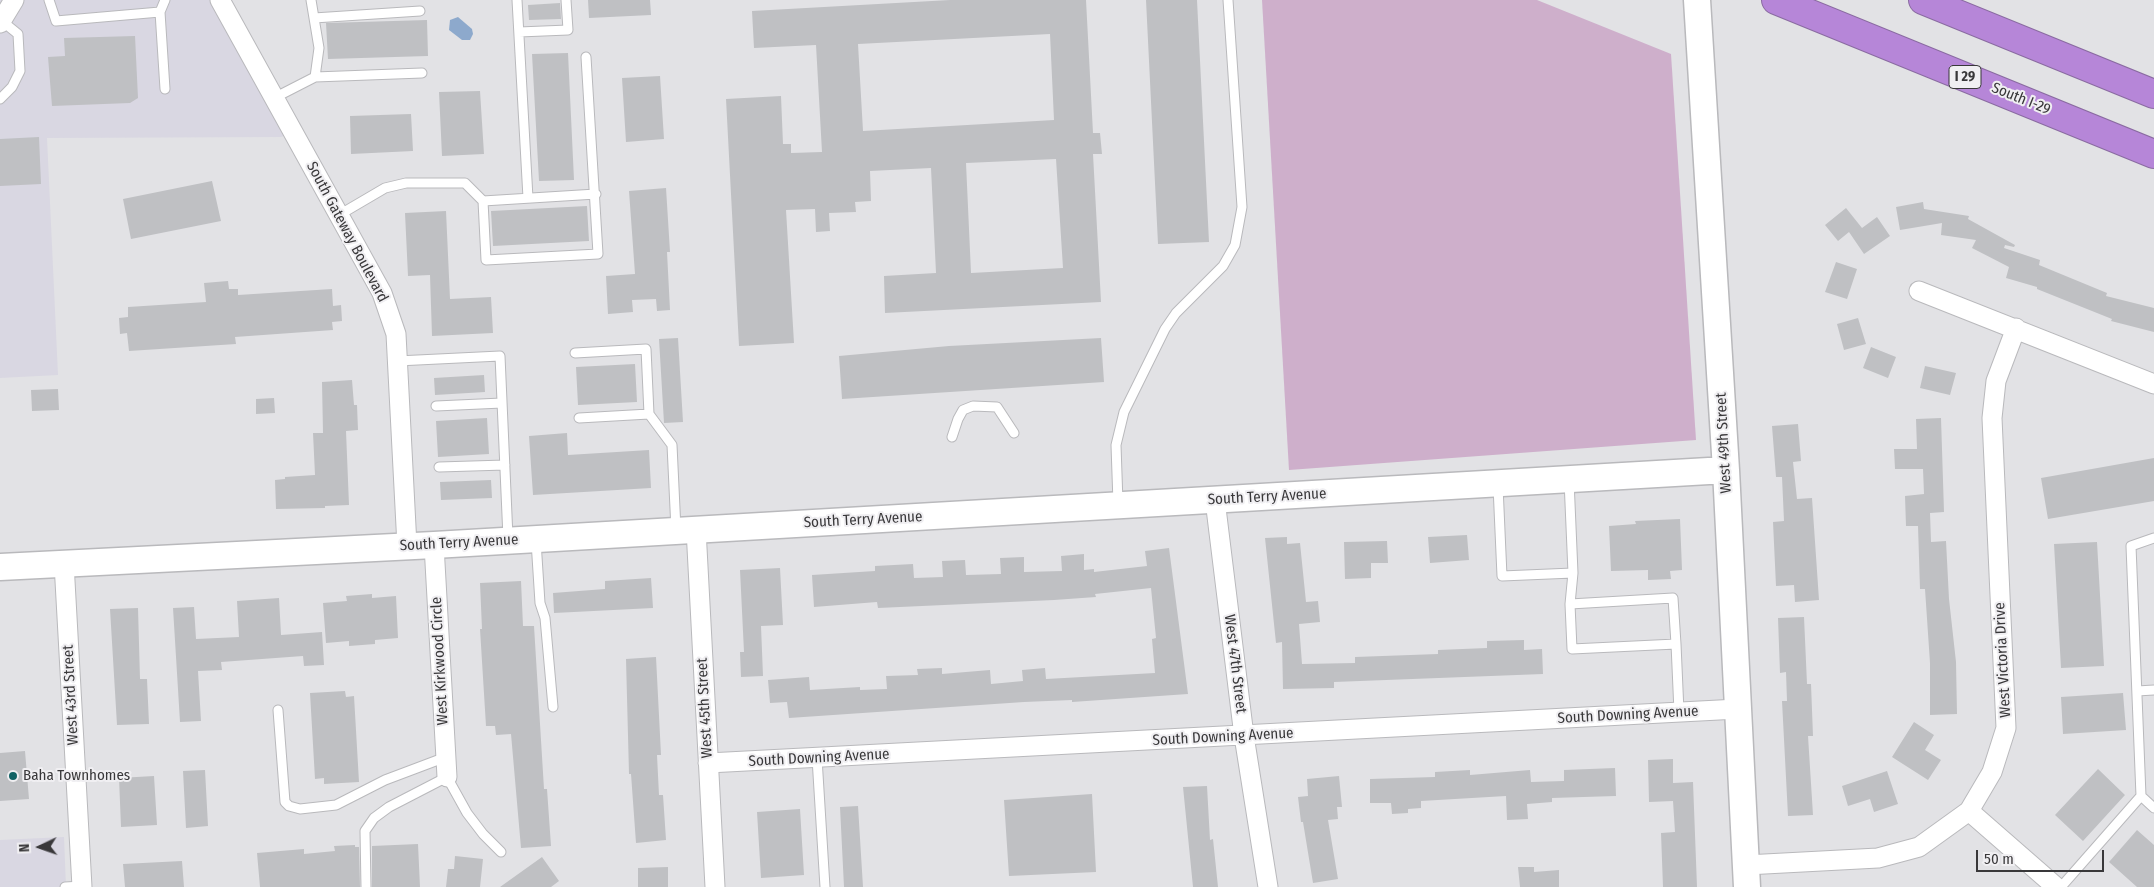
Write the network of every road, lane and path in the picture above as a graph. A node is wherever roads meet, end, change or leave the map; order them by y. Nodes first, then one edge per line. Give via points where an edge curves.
1 (14, 0) edge
2 (49, 0) edge
3 (165, 0) edge
4 (220, 0) edge
5 (311, 0) edge
6 (517, 0) edge
7 (566, 0) edge
8 (1228, 0) edge
9 (1697, 0) edge
10 (1776, 0) edge
11 (1924, 0) edge
12 (420, 11) dead end
13 (160, 12) junction
14 (314, 18) junction
15 (1, 22) edge
16 (519, 32) junction
17 (586, 57) dead end
18 (422, 73) dead end
19 (315, 77) junction
20 (165, 89) dead end
21 (2154, 94) edge
22 (274, 98) junction
23 (0, 99) edge
24 (2154, 154) edge
25 (596, 194) junction
26 (528, 198) junction
27 (483, 201) junction
28 (339, 215) junction
29 (1918, 291) dead end
30 (2016, 328) junction
31 (576, 353) dead end
32 (397, 361) junction
33 (2154, 384) edge
34 (502, 403) junction
35 (436, 406) dead end
36 (649, 414) junction
37 (579, 418) dead end
38 (1014, 433) dead end
39 (952, 437) dead end
40 (505, 465) junction
41 (439, 467) dead end
42 (1726, 470) junction
43 (1568, 479) junction
44 (1498, 483) junction
45 (1214, 500) junction
46 (1118, 505) junction
47 (686, 530) junction
48 (2154, 538) edge
49 (536, 539) junction
50 (508, 540) junction
51 (434, 545) junction
52 (407, 546) junction
53 (64, 563) junction
54 (0, 566) edge
55 (1573, 572) junction
56 (1570, 604) junction
57 (1676, 644) junction
58 (2154, 690) edge
59 (2136, 691) junction
60 (553, 708) dead end
61 (1738, 709) junction
62 (278, 710) dead end
63 (1679, 712) junction
64 (1244, 736) junction
65 (446, 757) junction
66 (817, 758) junction
67 (708, 763) junction
68 (447, 777) junction
69 (2141, 796) junction
70 (2154, 808) edge
71 (1969, 811) junction
72 (501, 852) dead end
73 (1747, 876) edge
74 (77, 887) edge
75 (366, 887) edge
76 (715, 887) edge
77 (825, 887) edge
78 (1268, 887) edge
79 (2056, 887) edge
80 (2061, 887) edge

1 - 15 street
2 - 13 lane via 56,21
3 - 13 lane
4 - 22 street, South Gateway Boulevard
5 - 14 lane
6 - 16 lane
7 - 16 lane via 568,30
8 - 46 lane via 1242,207 1235,245 1223,266 1164,329 1124,412 1116,445
9 - 42 street, West 49th Street
10 - 24 highway, South I-29 / I 29
11 - 21 highway
12 - 14 lane
13 - 20 lane
14 - 19 lane via 319,48
15 - 23 lane via 18,34 20,71 12,87
16 - 26 lane
17 - 25 lane
18 - 19 lane
19 - 22 lane
22 - 28 street, South Gateway Boulevard
25 - 26 lane
25 - 27 lane via 598,254 486,260
26 - 27 lane
27 - 28 lane via 465,183 406,183 386,188
28 - 32 street, South Gateway Boulevard via 382,293 396,334
29 - 30 street
30 - 33 street
30 - 71 street, West Victoria Drive via 1996,381 1992,418 2006,728 1992,772
31 - 36 lane via 646,349
32 - 34 lane via 500,356
32 - 52 street, South Gateway Boulevard
34 - 35 lane
34 - 40 lane
36 - 37 lane
36 - 47 lane via 672,445
38 - 39 lane via 997,407 973,406 963,410
40 - 41 lane
40 - 50 lane
42 - 43 street, South Terry Avenue
42 - 61 street, West 49th Street
43 - 44 street, South Terry Avenue
43 - 55 lane
44 - 45 street, South Terry Avenue
44 - 55 lane via 1502,576
45 - 46 street, South Terry Avenue
45 - 64 street, West 47th Street
46 - 47 street, South Terry Avenue
47 - 49 street, South Terry Avenue
47 - 67 street, West 45th Street
48 - 59 lane via 2131,546
49 - 50 street, South Terry Avenue
49 - 60 lane via 540,604 545,618
50 - 51 street, South Terry Avenue
51 - 52 street, South Terry Avenue
51 - 65 street, West Kirkwood Circle
52 - 53 street, South Terry Avenue
53 - 54 street, South Terry Avenue
53 - 74 street, West 43rd Street
55 - 56 lane
56 - 57 lane via 1673,598
56 - 57 lane via 1572,650
57 - 63 lane
58 - 59 lane
59 - 69 lane
61 - 63 street, South Downing Avenue
61 - 73 street, West 49th Street
62 - 65 lane via 285,802 300,809 336,805 385,780
63 - 64 street, South Downing Avenue
64 - 66 street, South Downing Avenue
64 - 78 street, West 47th Street
65 - 68 street, West Kirkwood Circle
66 - 67 street, South Downing Avenue
66 - 77 lane
67 - 76 street, West 45th Street
68 - 72 lane via 483,834
68 - 75 lane via 374,818 365,831
69 - 70 lane
69 - 80 lane
71 - 73 street, West Victoria Drive via 1919,847 1878,858
71 - 79 street

